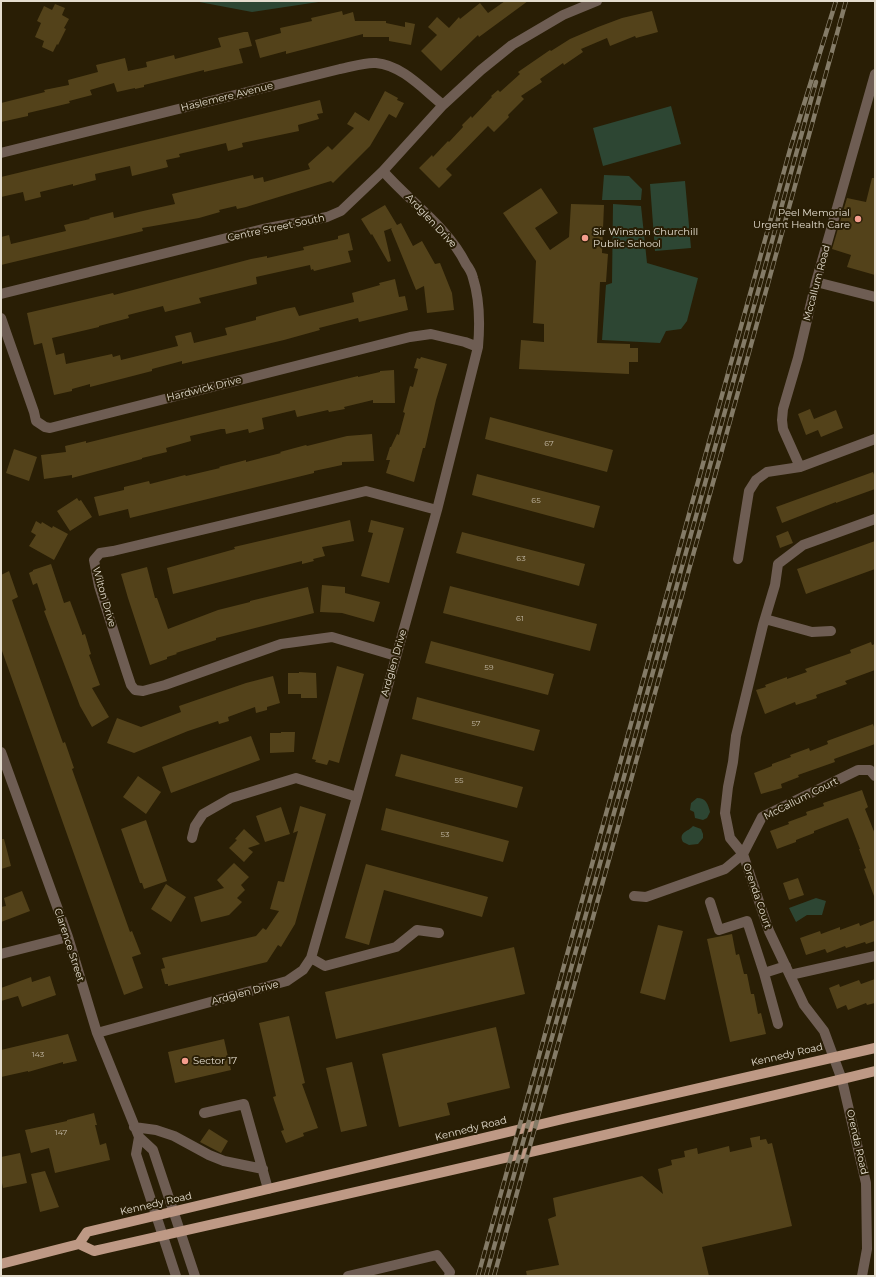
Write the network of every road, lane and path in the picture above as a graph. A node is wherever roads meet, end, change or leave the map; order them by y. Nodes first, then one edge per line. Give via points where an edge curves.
1 (597, 1) edge
2 (875, 74) edge
3 (443, 105) junction
4 (1, 153) edge
5 (383, 171) junction
6 (816, 282) junction
7 (1, 294) edge
8 (875, 297) edge
9 (1, 318) edge
10 (478, 347) junction
11 (875, 439) edge
12 (800, 467) junction
13 (437, 510) junction
14 (875, 519) edge
15 (738, 559) dead end
16 (765, 618) junction
17 (831, 631) dead end
18 (396, 656) junction
19 (1, 752) edge
20 (875, 776) edge
21 (357, 797) junction
22 (192, 838) dead end
23 (743, 854) junction
24 (634, 896) dead end
25 (710, 902) dead end
26 (764, 915) junction
27 (747, 921) junction
28 (439, 933) dead end
29 (68, 937) junction
30 (1, 954) edge
31 (875, 956) edge
32 (311, 958) junction
33 (788, 970) junction
34 (764, 973) junction
35 (778, 1024) dead end
36 (97, 1033) junction
37 (875, 1048) edge
38 (834, 1057) junction
39 (875, 1071) edge
40 (842, 1080) junction
41 (204, 1113) dead end
42 (134, 1127) junction
43 (139, 1137) junction
44 (263, 1169) junction
45 (268, 1189) junction
46 (174, 1211) junction
47 (156, 1216) junction
48 (181, 1232) junction
49 (871, 1232) edge
50 (163, 1236) junction
51 (79, 1244) junction
52 (1, 1264) edge
53 (176, 1276) edge
54 (195, 1276) edge
55 (348, 1276) edge
56 (449, 1276) edge
57 (862, 1276) edge

1 - 3 street, Centre Street South via 563,15 512,45
2 - 6 street, Mccallum Road
3 - 4 street, Haslemere Avenue via 403,73 387,65 374,63
3 - 5 street, Centre Street South
5 - 7 street, Centre Street South via 340,211 327,217 263,229
5 - 10 street, Ardglen Drive via 437,225 461,254 473,276 480,324
6 - 8 street
6 - 12 street, Mccallum Road via 783,408 783,429
9 - 10 street, Hardwick Drive via 36,421 50,428 410,337 431,334
10 - 13 street, Ardglen Drive
11 - 12 street
12 - 15 street via 767,472 756,480 749,491
13 - 18 street, Ardglen Drive
13 - 18 street, Wilton Drive via 366,491 100,553 94,560 99,586 130,685 135,690 143,691 165,685 281,644 332,637
14 - 16 street, Orenda Court via 803,545 778,564
16 - 17 street via 812,632
16 - 23 street, Orenda Court via 736,736 725,813 730,838
18 - 21 street, Ardglen Drive
19 - 29 street, Clarence Street
20 - 23 street, McCallum Court via 870,770 858,770 762,817
21 - 22 street via 296,778 231,798 203,814 195,826
21 - 32 street, Ardglen Drive
23 - 24 street via 725,869 646,897
23 - 26 street, Orenda Court
25 - 27 street via 719,930
26 - 27 street
26 - 33 street, Orenda Court
27 - 34 street
28 - 32 street via 417,930 396,947 325,966
29 - 30 street
29 - 36 street, Clarence Street
31 - 33 street
32 - 36 street, Ardglen Drive via 303,970 287,981
33 - 34 street
33 - 38 street, Orenda Court via 804,1005 824,1030
34 - 35 street
36 - 42 street, Clarence Street
37 - 38 main road, Kennedy Road
38 - 40 street, Orenda Court
38 - 45 main road, Kennedy Road
39 - 40 main road
40 - 48 main road
40 - 49 street, Orenda Road via 866,1183
41 - 44 street via 244,1104
42 - 43 street, Clarence Street
42 - 44 street via 174,1136 224,1161
43 - 46 street, Clarence Street via 153,1150
43 - 47 street via 136,1154
44 - 45 street
45 - 46 main road, Kennedy Road
46 - 47 main road, Kennedy Road
46 - 48 street, Clarence Street
47 - 50 street
47 - 51 main road, Kennedy Road via 86,1232
48 - 50 main road
48 - 54 street, Clarence Street
49 - 57 street, Orenda Road
50 - 51 main road via 94,1251
50 - 53 street
51 - 52 main road
55 - 56 street via 437,1255 450,1272

